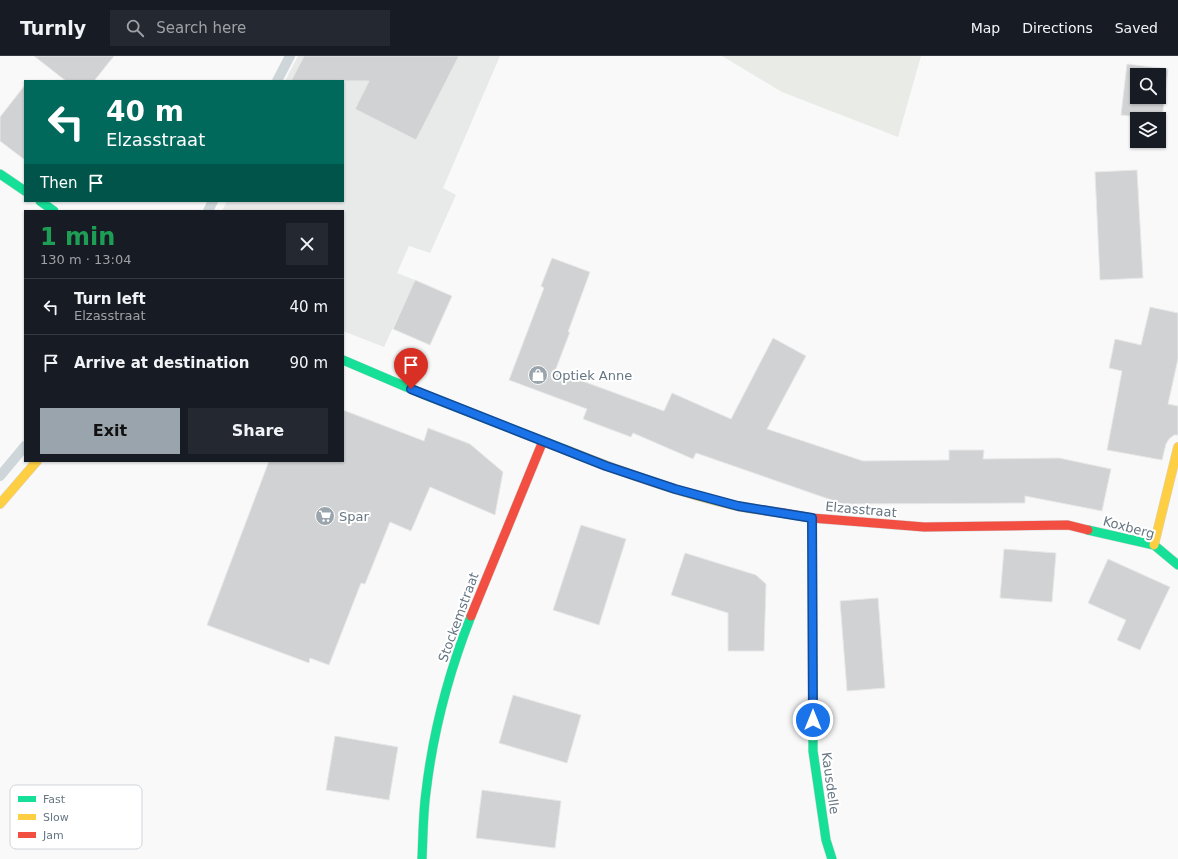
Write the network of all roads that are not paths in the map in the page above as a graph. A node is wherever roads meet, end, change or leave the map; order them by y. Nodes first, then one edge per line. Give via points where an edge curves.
1 (0, 174) edge
2 (24, 190) edge
3 (41, 202) edge
4 (53, 210) edge
5 (344, 360) edge
6 (543, 441) junction
7 (1178, 447) edge
8 (36, 462) edge
9 (0, 504) edge
10 (812, 518) junction
11 (1068, 526) joint
12 (1154, 545) junction
13 (1178, 565) edge
14 (422, 859) edge
15 (832, 859) edge

1 - 2 street
3 - 4 street
5 - 6 street, Elzasstraat
6 - 10 street, Elzasstraat via 675,489 738,506
6 - 14 street, Stockemstraat via 460,644 438,722 426,792
7 - 12 street
8 - 9 street
10 - 11 street, Elzasstraat via 924,527
10 - 15 street, Kausdelle via 813,751 826,840
11 - 12 street, Koxberg
12 - 13 street, Koxberg

